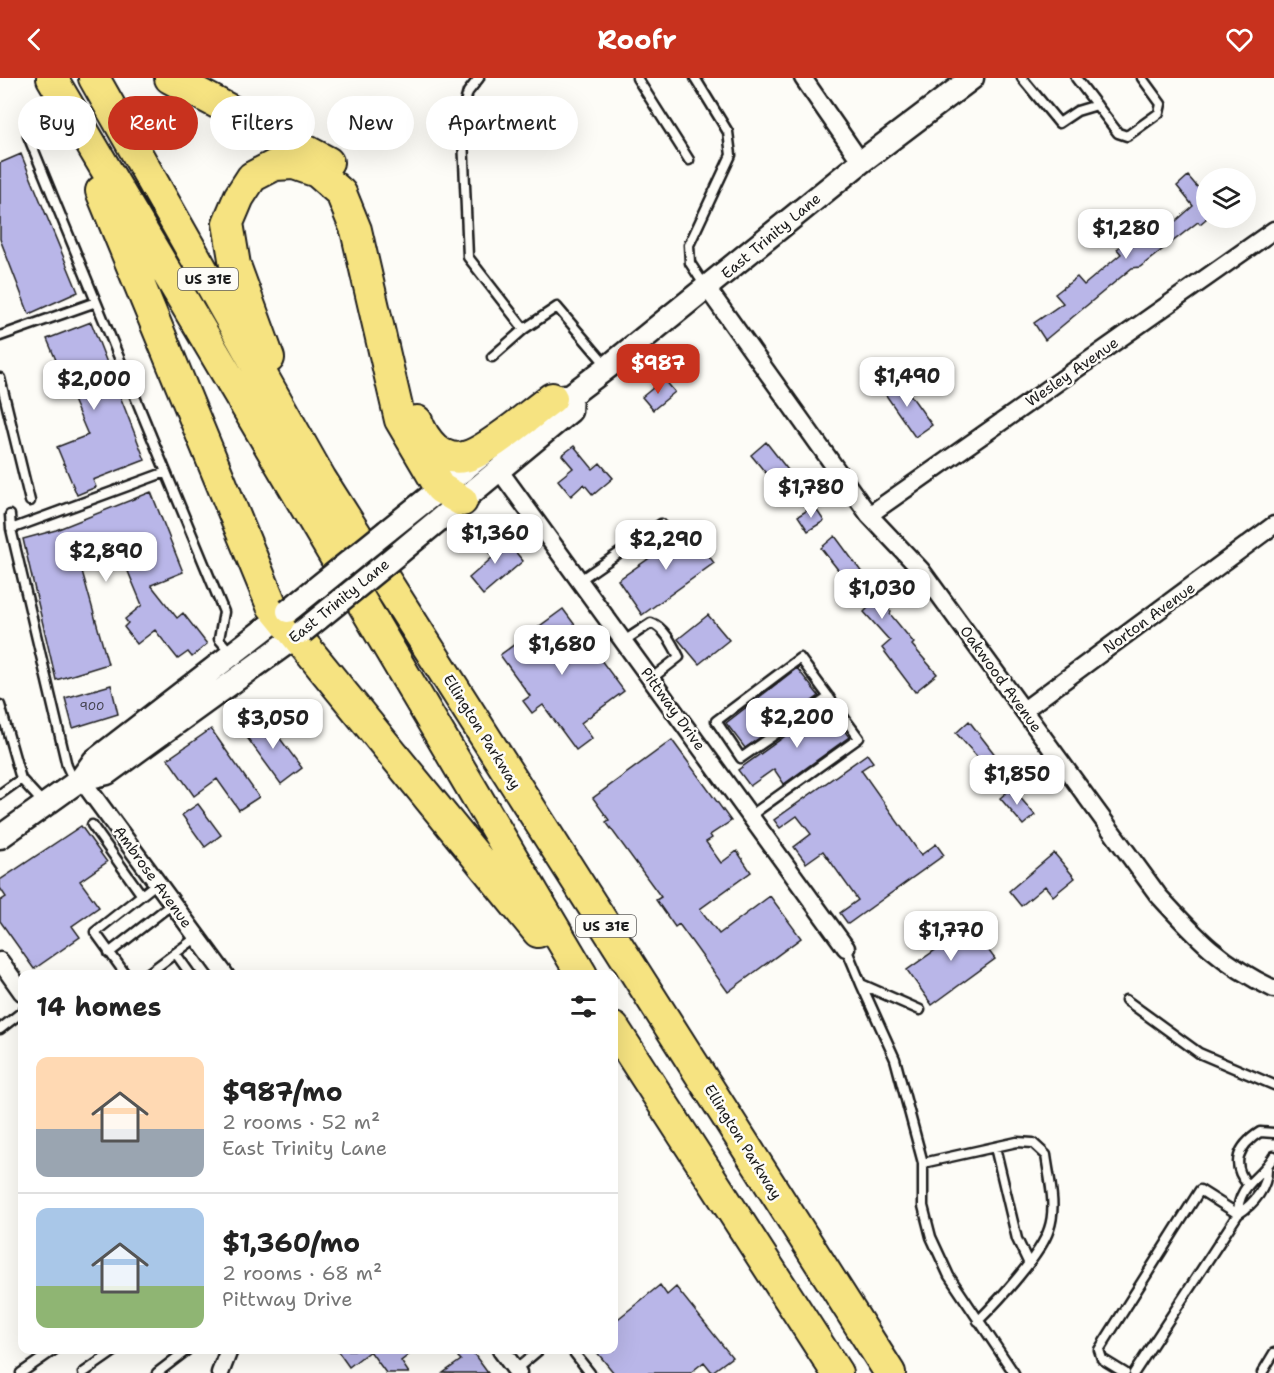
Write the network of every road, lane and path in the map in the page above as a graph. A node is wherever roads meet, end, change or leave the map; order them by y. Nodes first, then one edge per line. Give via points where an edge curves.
1 (52, 78) edge
2 (94, 78) edge
3 (171, 78) edge
4 (479, 78) edge
5 (637, 78) edge
6 (695, 78) edge
7 (803, 78) edge
8 (972, 78) edge
9 (1022, 78) edge
10 (1076, 78) edge
11 (1142, 78) edge
12 (62, 96) edge
13 (1097, 105) junction
14 (34, 150) edge
15 (87, 150) edge
16 (94, 150) edge
17 (689, 160) dead end
18 (861, 162) junction
19 (1274, 230) edge
20 (707, 288) junction
21 (96, 302) junction
22 (524, 329) junction
23 (0, 336) edge
24 (492, 357) dead end
25 (608, 368) junction
26 (0, 378) edge
27 (562, 397) junction
28 (437, 451) junction
29 (500, 470) junction
30 (166, 472) junction
31 (321, 479) junction
32 (452, 489) junction
33 (30, 501) dead end
34 (10, 515) dead end
35 (869, 515) junction
36 (661, 524) dead end
37 (1274, 525) edge
38 (10, 530) junction
39 (580, 580) junction
40 (292, 624) junction
41 (624, 641) junction
42 (232, 655) junction
43 (651, 679) junction
44 (829, 697) junction
45 (0, 705) edge
46 (1024, 710) junction
47 (21, 779) junction
48 (78, 781) junction
49 (0, 794) edge
50 (45, 805) junction
51 (750, 816) junction
52 (92, 825) dead end
53 (0, 837) edge
54 (157, 883) junction
55 (141, 894) junction
56 (172, 904) junction
57 (197, 937) junction
58 (846, 948) joint
59 (109, 953) junction
60 (176, 954) junction
61 (0, 961) edge
62 (122, 970) edge
63 (153, 970) edge
64 (187, 970) edge
65 (221, 970) edge
66 (568, 970) edge
67 (579, 970) edge
68 (861, 984) junction
69 (18, 986) edge
70 (1274, 989) edge
71 (1126, 1000) dead end
72 (920, 1010) dead end
73 (18, 1015) edge
74 (0, 1029) edge
75 (618, 1036) edge
76 (1274, 1085) edge
77 (1274, 1132) edge
78 (995, 1147) junction
79 (1274, 1156) edge
80 (922, 1163) junction
81 (1267, 1168) junction
82 (1248, 1185) junction
83 (1238, 1214) junction
84 (1028, 1262) junction
85 (978, 1321) junction
86 (1274, 1353) edge
87 (48, 1354) edge
88 (110, 1354) edge
89 (182, 1354) edge
90 (227, 1354) edge
91 (504, 1354) edge
92 (535, 1354) edge
93 (575, 1354) edge
94 (515, 1372) edge
95 (21, 1373) edge
96 (83, 1373) edge
97 (157, 1373) edge
98 (220, 1373) edge
99 (590, 1373) edge
100 (837, 1373) edge
101 (890, 1373) edge
102 (1014, 1373) edge
103 (1125, 1373) edge
104 (1134, 1373) edge
105 (1262, 1373) edge

1 - 12 highway, US 31E
2 - 31 highway, Ellington Parkway / US 31E
3 - 28 highway via 328,162 351,182 370,232 414,413 422,433
4 - 22 lane via 468,92 462,113 468,257
5 - 17 lane
6 - 20 lane via 728,132 731,155 689,245 690,263
7 - 18 street
8 - 18 main road, East Trinity Lane
9 - 13 lane via 1059,123 1077,111
10 - 13 lane
11 - 13 lane via 1161,104 1159,113 1127,136 1118,133
14 - 21 lane
15 - 40 highway via 262,584
16 - 67 highway, US 31E
18 - 20 main road, East Trinity Lane
19 - 35 street, Wesley Avenue
20 - 25 main road, East Trinity Lane
20 - 35 street, Oakwood Avenue
21 - 23 lane
21 - 30 lane
22 - 24 lane
22 - 25 lane via 557,307
25 - 27 main road, East Trinity Lane
26 - 33 lane
27 - 28 highway via 464,457
27 - 29 main road, East Trinity Lane via 570,411
27 - 32 main road, East Trinity Lane
28 - 32 highway
29 - 32 main road, East Trinity Lane
29 - 39 street, Pittway Drive
30 - 38 lane
30 - 42 lane via 224,612 219,639
31 - 32 highway via 235,265 228,223 252,177 275,165 294,164 317,172 341,193 356,230 400,420
31 - 101 highway, Ellington Parkway / US 31E
32 - 40 main road, East Trinity Lane, bridge via 387,531
32 - 40 main road, East Trinity Lane, bridge via 400,552
34 - 38 lane
35 - 46 street, Oakwood Avenue via 921,570
36 - 39 lane
37 - 46 street, Norton Avenue
38 - 48 lane via 67,766
39 - 41 street, Pittway Drive
40 - 42 main road, East Trinity Lane
40 - 48 main road, East Trinity Lane via 107,773
40 - 66 highway
41 - 43 street, Pittway Drive
41 - 43 lane via 651,623 658,625 669,640 679,657
42 - 48 main road, East Trinity Lane via 94,761
43 - 51 street, Pittway Drive
44 - 44 lane via 800,658 716,721 741,758
44 - 51 lane via 859,738
45 - 47 lane
46 - 70 street, Oakwood Avenue via 1158,896 1200,941 1240,973
47 - 49 lane
47 - 50 lane
48 - 50 main road, East Trinity Lane
48 - 54 street, Ambrose Avenue
50 - 53 main road, East Trinity Lane
51 - 58 street, Pittway Drive
52 - 55 lane
54 - 55 lane
54 - 56 street, Ambrose Avenue
55 - 59 lane via 95,932
56 - 57 street, Ambrose Avenue
56 - 59 lane
57 - 60 lane
57 - 65 street, Ambrose Avenue
58 - 68 lane
59 - 62 lane
60 - 63 lane
60 - 64 lane
61 - 69 street
68 - 72 lane
68 - 80 lane via 895,1059
71 - 76 lane via 1199,1053
73 - 74 lane
75 - 100 highway
77 - 82 lane via 1260,1132 1240,1148 1238,1169
78 - 80 lane
78 - 84 lane via 1017,1239
78 - 84 lane via 1033,1143 1046,1155 1052,1207 1049,1230
79 - 81 lane
80 - 85 lane via 923,1206 931,1237 949,1276
81 - 82 lane
81 - 83 lane via 1268,1180
82 - 83 lane via 1238,1199
83 - 103 lane via 1200,1190 1099,1350 1102,1359
83 - 104 lane
84 - 85 lane
85 - 102 lane
86 - 105 lane
87 - 95 lane
88 - 96 lane
89 - 97 lane
90 - 98 street
91 - 94 street
92 - 94 lane
93 - 99 lane

